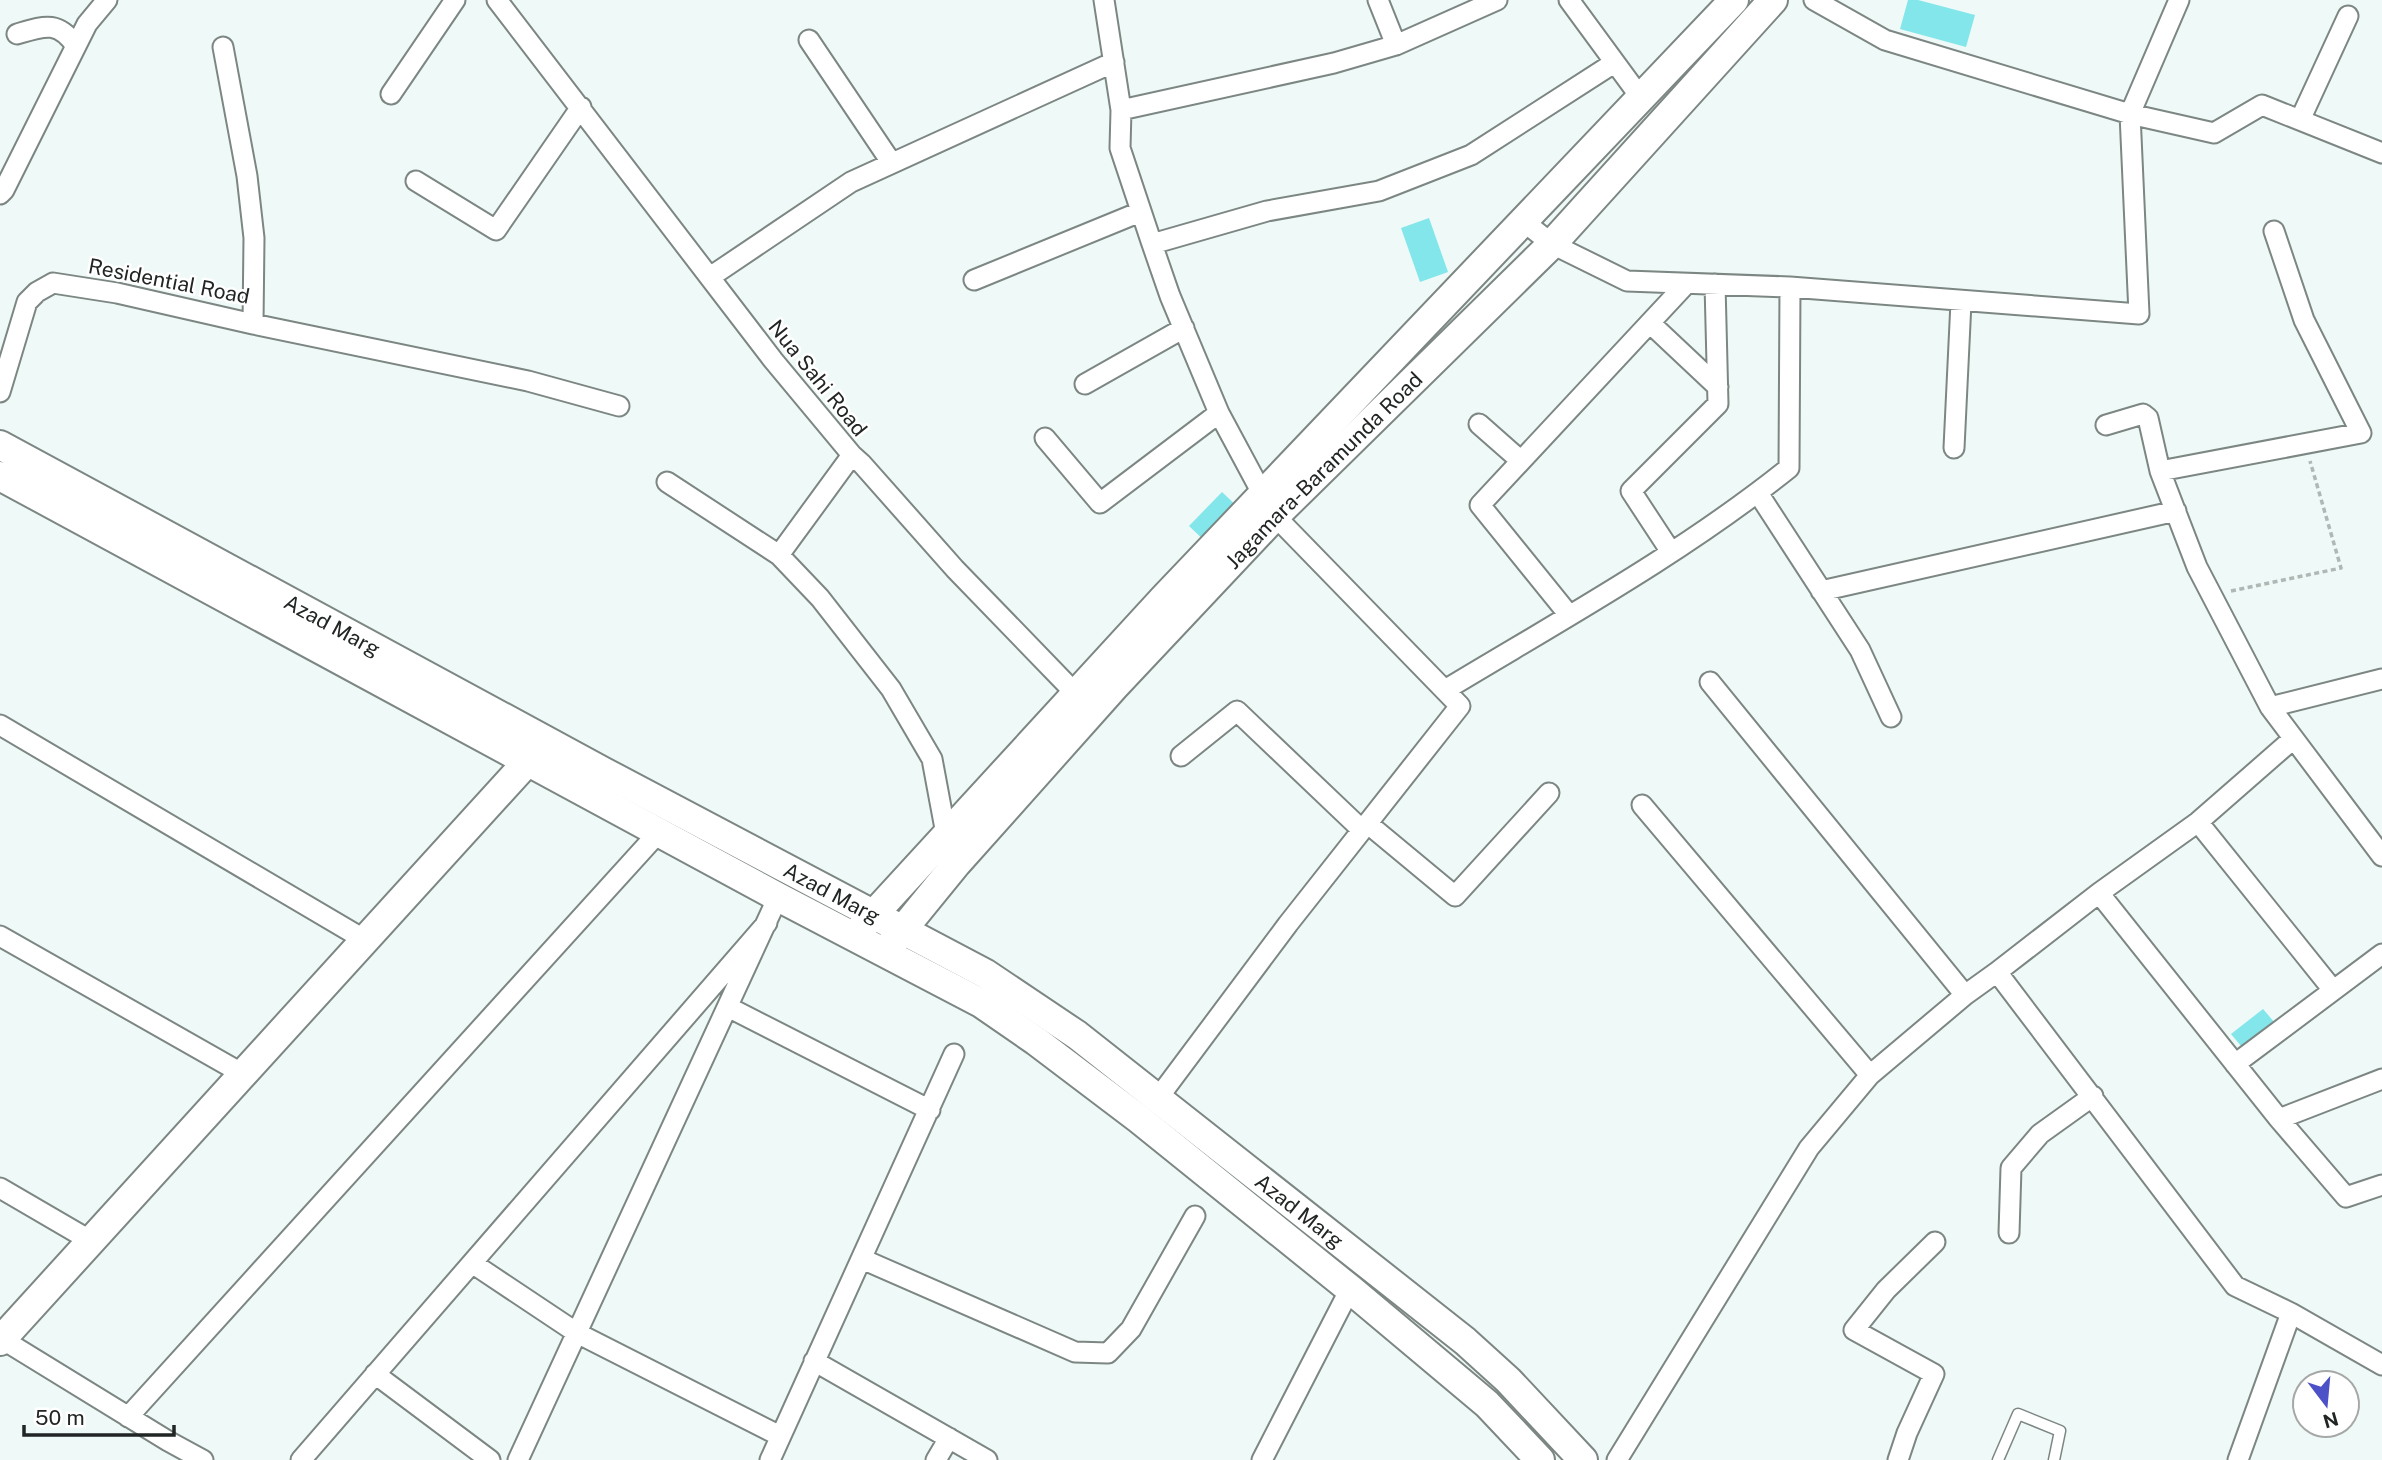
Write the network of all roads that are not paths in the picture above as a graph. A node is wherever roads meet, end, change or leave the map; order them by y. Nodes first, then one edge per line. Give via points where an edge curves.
1 (107, 0) edge
2 (455, 0) edge
3 (497, 0) edge
4 (1104, 0) edge
5 (1378, 0) edge
6 (1497, 0) edge
7 (1569, 0) edge
8 (1734, 0) edge
9 (1773, 0) edge
10 (1814, 0) edge
11 (2179, 0) edge
12 (2348, 16) dead end
13 (17, 34) dead end
14 (809, 40) dead end
15 (1395, 45) junction
16 (76, 46) junction
17 (223, 47) dead end
18 (1114, 62) junction
19 (1614, 63) junction
20 (391, 94) dead end
21 (1641, 98) junction
22 (581, 107) junction
23 (1121, 110) junction
24 (2130, 114) junction
25 (2300, 120) junction
26 (2382, 153) edge
27 (891, 162) junction
28 (415, 181) dead end
29 (0, 194) edge
30 (1140, 212) junction
31 (1522, 221) junction
32 (2274, 232) dead end
33 (1152, 244) junction
34 (1552, 244) junction
35 (710, 277) junction
36 (974, 280) dead end
37 (1686, 284) junction
38 (1716, 284) junction
39 (1790, 287) junction
40 (1961, 302) junction
41 (253, 324) junction
42 (1651, 324) junction
43 (1184, 328) junction
44 (1085, 384) dead end
45 (1718, 387) junction
46 (0, 392) edge
47 (619, 406) dead end
48 (1219, 413) junction
49 (1479, 424) dead end
50 (2106, 425) dead end
51 (1045, 438) dead end
52 (0, 445) edge
53 (1954, 448) dead end
54 (852, 455) junction
55 (1520, 460) junction
56 (2160, 471) junction
57 (0, 476) edge
58 (667, 482) dead end
59 (1758, 494) junction
60 (1269, 506) junction
61 (2176, 511) junction
62 (1671, 552) junction
63 (779, 555) junction
64 (1821, 591) junction
65 (1569, 615) junction
66 (2382, 679) edge
67 (1710, 682) dead end
68 (1445, 690) junction
69 (1076, 694) junction
70 (2270, 707) junction
71 (1891, 717) dead end
72 (0, 725) edge
73 (2293, 739) junction
74 (1181, 756) dead end
75 (528, 761) junction
76 (1549, 793) dead end
77 (1642, 805) dead end
78 (2198, 822) junction
79 (1365, 826) junction
80 (659, 832) junction
81 (946, 834) junction
82 (2382, 856) edge
83 (2099, 893) junction
84 (778, 897) junction
85 (873, 912) junction
86 (767, 923) junction
87 (903, 929) junction
88 (0, 936) edge
89 (855, 936) junction
90 (365, 940) junction
91 (886, 951) junction
92 (2382, 954) edge
93 (1997, 972) junction
94 (2333, 990) junction
95 (1965, 995) junction
96 (728, 1007) junction
97 (954, 1054) dead end
98 (2235, 1064) junction
99 (243, 1074) junction
100 (1870, 1075) junction
101 (2382, 1079) edge
102 (2093, 1096) junction
103 (1158, 1098) junction
104 (929, 1110) junction
105 (2279, 1119) junction
106 (2382, 1185) edge
107 (0, 1188) edge
108 (1195, 1216) dead end
109 (2009, 1233) dead end
110 (91, 1241) junction
111 (1935, 1242) dead end
112 (862, 1259) junction
113 (472, 1263) junction
114 (1350, 1289) junction
115 (2291, 1313) junction
116 (577, 1333) junction
117 (1, 1340) edge
118 (814, 1361) junction
119 (2382, 1365) edge
120 (375, 1374) junction
121 (128, 1417) junction
122 (780, 1436) junction
123 (949, 1438) junction
124 (773, 1459) edge
125 (203, 1460) edge
126 (300, 1460) edge
127 (490, 1460) edge
128 (518, 1460) edge
129 (936, 1460) edge
130 (987, 1460) edge
131 (1262, 1460) edge
132 (1540, 1460) edge
133 (1583, 1460) edge
134 (1618, 1460) edge
135 (1898, 1460) edge
136 (1998, 1460) edge
137 (2054, 1460) edge
138 (2238, 1460) edge

1 - 16 street
2 - 20 street
3 - 22 street, Nua Sahi Road
4 - 18 street
5 - 15 street
6 - 15 street
7 - 19 street
8 - 21 street, Jagamara-Baramunda Road
9 - 34 street, Jagamara-Baramunda Road
10 - 24 street via 1885,40
11 - 24 street
12 - 25 street
13 - 16 street via 46,26 67,33
14 - 27 street
15 - 23 street
16 - 29 street
17 - 41 street, Residential Road via 254,238
18 - 23 street
18 - 27 street
19 - 21 street
19 - 33 street via 1471,155 1380,191 1267,211
21 - 31 street, Jagamara-Baramunda Road
22 - 28 street via 496,230
22 - 35 street, Nua Sahi Road
23 - 30 street via 1121,148
24 - 25 street via 2214,133 2262,105
24 - 40 street via 2139,314
25 - 26 street
27 - 35 street via 851,182
30 - 33 street
30 - 36 street
31 - 34 street
31 - 60 street, Jagamara-Baramunda Road
32 - 56 street via 2304,320 2361,433
33 - 43 street
34 - 37 street via 1627,281
34 - 60 street, Jagamara-Baramunda Road
35 - 54 street, Nua Sahi Road
37 - 38 street
37 - 42 street
38 - 39 street
38 - 45 street
39 - 40 street
39 - 59 street via 1789,468
40 - 53 street
41 - 46 street, Residential Road via 53,283 27,302
41 - 47 street via 528,381
42 - 45 street
42 - 55 street
43 - 44 street
43 - 48 street
45 - 62 street via 1718,404 1632,491
48 - 51 street via 1100,503
48 - 60 street
49 - 55 street
50 - 56 street via 2143,414 2148,418
52 - 85 street, Azad Marg
54 - 63 street, Nua Sahi Road
54 - 69 street
55 - 65 street via 1480,505
56 - 61 street
57 - 75 street, Azad Marg
58 - 63 street
59 - 62 street
59 - 64 street
60 - 68 street
60 - 69 street, Jagamara-Baramunda Road via 1164,598
60 - 87 street, Jagamara-Baramunda Road
61 - 64 street
61 - 70 street via 2197,567
62 - 65 street
63 - 81 street via 820,598 891,690 932,759
64 - 71 street via 1860,650
65 - 68 street
66 - 70 street
67 - 95 street
68 - 79 street via 1460,706
69 - 81 street, Jagamara-Baramunda Road
70 - 73 street
72 - 90 street
73 - 78 street
73 - 82 street
74 - 79 street via 1237,711
75 - 80 street, Azad Marg
75 - 90 street
76 - 79 street via 1455,896
77 - 100 street
78 - 83 street
78 - 94 street
79 - 103 street
80 - 84 street, Azad Marg
80 - 121 street
81 - 85 street, Jagamara-Baramunda Road
83 - 93 street
83 - 98 street
84 - 86 street
84 - 89 street, Azad Marg
85 - 87 street, Azad Marg
85 - 89 street, Jagamara-Baramunda Road
86 - 96 street
86 - 113 street
87 - 91 street, Jagamara-Baramunda Road
87 - 103 street, Azad Marg via 986,974 1077,1035
88 - 99 street
89 - 91 street, Azad Marg
90 - 99 street
91 - 114 street, Azad Marg via 981,1003 1036,1041
92 - 94 street
93 - 95 street
93 - 102 street
94 - 98 street
95 - 100 street
96 - 104 street
96 - 116 street
97 - 104 street
98 - 105 street
99 - 110 street
100 - 134 street via 1809,1148
101 - 105 street
102 - 109 street via 2040,1133 2011,1168
102 - 115 street via 2235,1286
103 - 133 street, Azad Marg via 1465,1341
104 - 112 street
105 - 106 street via 2346,1197
107 - 110 street
108 - 112 street via 1131,1329 1108,1353 1075,1352
110 - 117 street
111 - 135 street via 1886,1290 1854,1330 1934,1374
112 - 118 street
113 - 116 street
113 - 120 street
114 - 131 street
114 - 132 street, Azad Marg via 1487,1404
115 - 119 street
115 - 138 street
116 - 122 street
116 - 128 street
117 - 121 street
118 - 122 street
118 - 123 street
120 - 126 street
120 - 127 street
121 - 125 street
122 - 124 street
123 - 129 street
123 - 130 street
136 - 137 lane via 2018,1414 2060,1431

